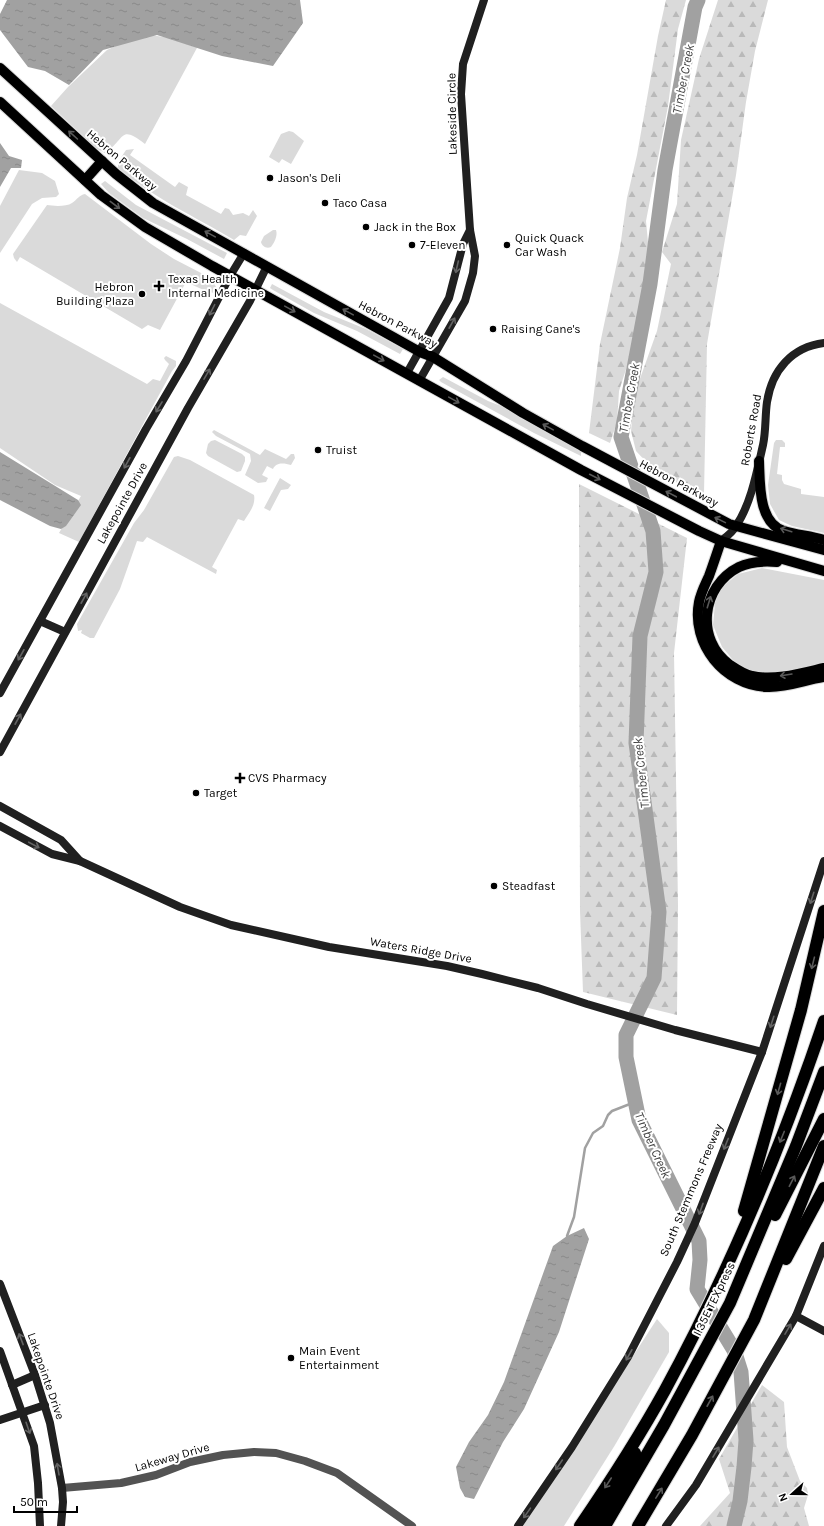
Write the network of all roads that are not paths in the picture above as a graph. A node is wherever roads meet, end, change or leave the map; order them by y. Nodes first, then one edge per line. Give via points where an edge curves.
1 (484, 0) edge
2 (0, 68) edge
3 (0, 102) edge
4 (102, 162) junction
5 (85, 180) junction
6 (470, 230) junction
7 (244, 253) junction
8 (267, 266) junction
9 (230, 276) junction
10 (256, 290) junction
11 (824, 343) edge
12 (420, 352) junction
13 (433, 357) junction
14 (407, 373) junction
15 (419, 381) junction
16 (759, 461) junction
17 (736, 527) junction
18 (824, 540) edge
19 (722, 541) junction
20 (820, 549) edge
21 (790, 562) junction
22 (824, 572) edge
23 (40, 621) junction
24 (65, 632) junction
25 (824, 668) edge
26 (824, 677) edge
27 (0, 693) edge
28 (0, 752) edge
29 (0, 806) edge
30 (0, 826) edge
31 (80, 861) junction
32 (824, 861) edge
33 (824, 911) edge
34 (824, 1021) edge
35 (762, 1052) junction
36 (824, 1072) edge
37 (824, 1119) edge
38 (824, 1146) edge
39 (824, 1188) edge
40 (824, 1246) edge
41 (730, 1259) junction
42 (0, 1284) edge
43 (730, 1303) junction
44 (796, 1316) junction
45 (754, 1320) junction
46 (824, 1331) edge
47 (0, 1351) edge
48 (35, 1375) junction
49 (12, 1385) junction
50 (665, 1390) junction
51 (45, 1405) junction
52 (23, 1413) junction
53 (0, 1420) edge
54 (62, 1488) junction
55 (40, 1526) edge
56 (60, 1526) edge
57 (412, 1526) edge
58 (518, 1526) edge
59 (580, 1526) edge
60 (593, 1526) edge
61 (605, 1526) edge
62 (638, 1526) edge
63 (666, 1526) edge

1 - 6 main road, Lakeside Circle via 464,64 461,94
4 -> 2 main road, Hebron Parkway
3 - 5 main road
4 - 5 main road
7 -> 4 main road, Hebron Parkway via 153,203
5 -> 9 main road via 145,227
6 -> 12 main road, Lakeside Circle via 463,244 450,298
13 -> 6 main road, Lakeside Circle via 465,301 475,256
7 - 8 main road, Hebron Parkway
7 - 9 main road, Lakepointe Drive
8 - 10 main road, Lakepointe Drive
12 -> 8 main road, Hebron Parkway
9 - 10 main road
9 -> 23 main road, Lakepointe Drive via 186,361
10 -> 14 main road
24 -> 10 main road, Lakepointe Drive
11 - 16 main road, Roberts Road via 809,346 798,352 786,360 778,371 767,401
12 - 13 main road, Hebron Parkway
12 - 14 main road, Lakeside Circle
13 - 15 main road, Lakeside Circle
17 -> 13 main road, Hebron Parkway via 523,413
14 - 15 main road
15 -> 19 main road via 581,470
16 - 17 main road, Roberts Road via 748,504
18 -> 16 main road via 782,530 772,522 764,511 761,498
17 - 19 main road, Roberts Road
17 - 20 main road, Hebron Parkway
19 - 21 main road
19 - 26 main road via 699,602 699,630 710,654 730,675 757,686 777,687
21 - 22 main road
25 -> 21 main road via 771,677 751,676 734,668 721,657 709,635 706,618 709,602 715,587 726,575 739,566 755,562
23 - 24 main road
23 -> 27 main road, Lakepointe Drive
28 -> 24 main road, Lakepointe Drive
29 - 31 main road, Waters Ridge Drive via 61,840
30 -> 31 main road, Waters Ridge Drive via 52,854
31 - 35 main road, Waters Ridge Drive via 180,907 231,925 329,947 475,972 538,988 675,1030
32 -> 35 main road, South Stemmons Freeway
33 -> 41 highway via 802,1010
34 -> 41 highway via 772,1163
35 -> 58 main road, South Stemmons Freeway via 696,1223 647,1321 591,1417
36 - 43 highway, I 35E TEXpress
43 -> 37 highway
38 - 45 highway
39 - 45 highway
40 - 44 main road
41 - 50 highway
48 -> 42 main road, Lakepointe Drive
43 - 61 highway, I 35E TEXpress via 664,1425
44 - 46 main road
63 -> 44 main road via 696,1485
62 -> 45 highway via 692,1435
47 - 49 main road
48 - 49 main road
48 - 51 main road, Lakepointe Drive
49 - 52 main road
50 -> 59 highway
50 - 60 highway via 624,1476
51 - 52 main road
54 -> 51 main road, Lakepointe Drive
52 - 53 main road
52 -> 55 main road via 34,1446
54 - 56 main road, Lakepointe Drive
54 - 57 street, Lakeway Drive via 121,1483 223,1455 276,1453 337,1473

